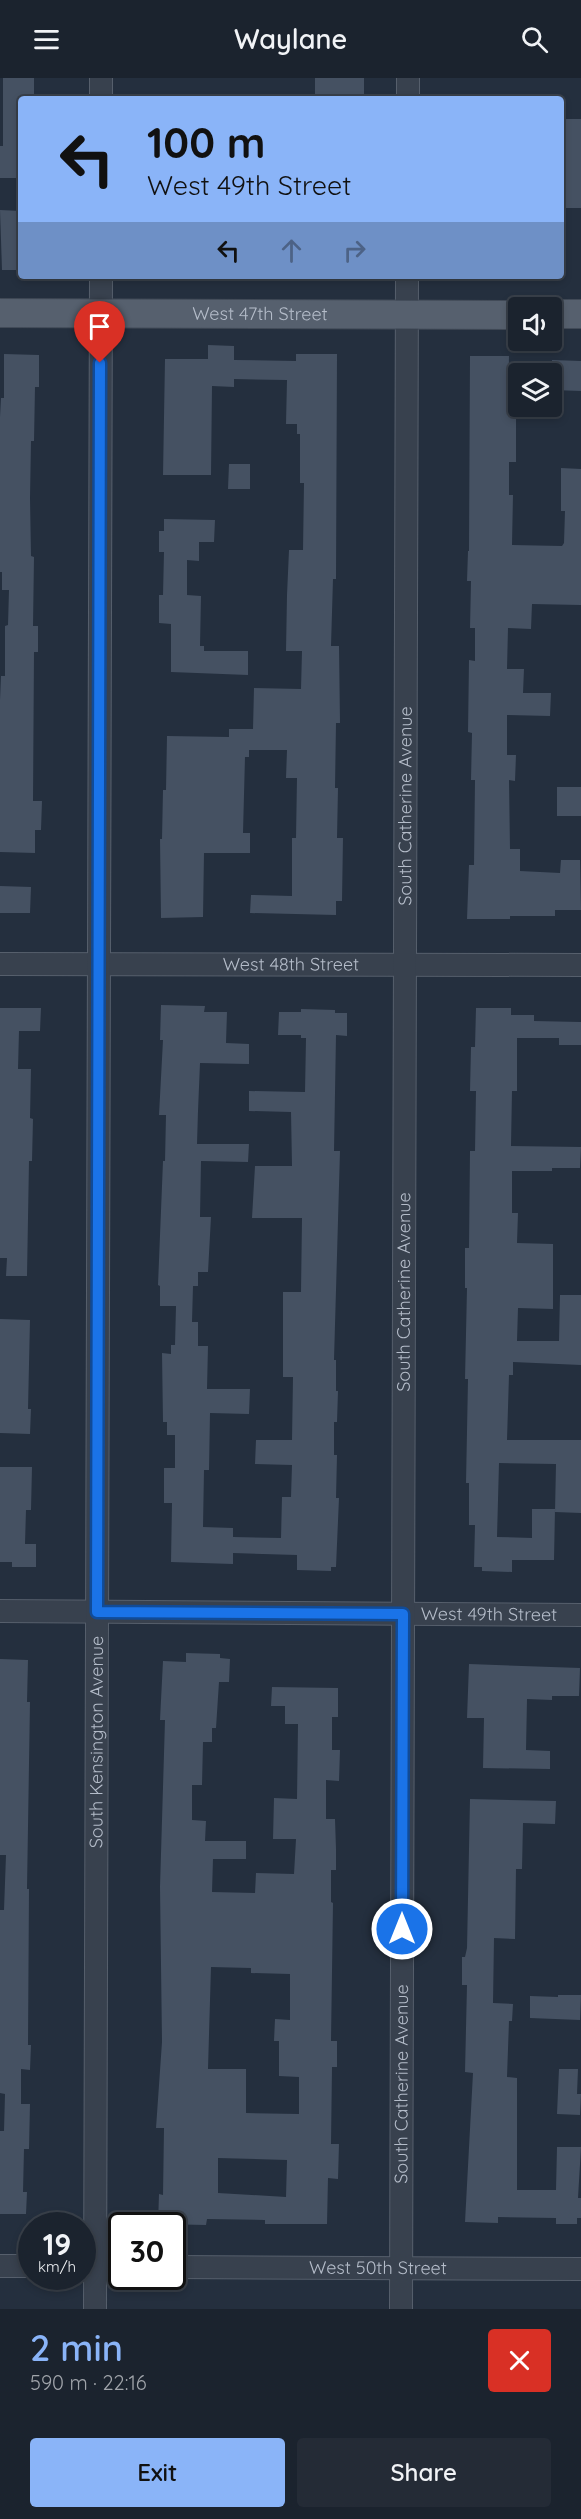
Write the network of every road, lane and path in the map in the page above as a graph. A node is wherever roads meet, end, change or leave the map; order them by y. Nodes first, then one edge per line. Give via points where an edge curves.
1 (101, 78) edge
2 (408, 78) edge
3 (101, 96) edge
4 (408, 96) edge
5 (101, 279) edge
6 (407, 279) edge
7 (0, 313) edge
8 (100, 313) junction
9 (581, 314) edge
10 (407, 315) junction
11 (508, 315) edge
12 (562, 315) edge
13 (0, 964) edge
14 (99, 964) junction
15 (405, 964) junction
16 (581, 965) edge
17 (0, 1611) edge
18 (97, 1612) junction
19 (403, 1614) junction
20 (581, 1615) edge
21 (90, 2212) edge
22 (0, 2266) edge
23 (18, 2266) edge
24 (186, 2267) edge
25 (401, 2269) junction
26 (581, 2269) edge
27 (93, 2290) edge
28 (96, 2309) edge
29 (401, 2309) edge

1 - 3 street
2 - 4 street
5 - 8 street, South Kensington Avenue
6 - 10 street, South Catherine Avenue
7 - 8 main road, West 47th Street
8 - 10 main road, West 47th Street
8 - 14 street, South Kensington Avenue
9 - 12 main road
10 - 11 main road, West 47th Street
10 - 15 street, South Catherine Avenue
13 - 14 street, West 48th Street
14 - 15 street, West 48th Street
14 - 18 street, South Kensington Avenue
15 - 16 street, West 48th Street
15 - 19 street, South Catherine Avenue
17 - 18 street, West 49th Street
18 - 19 street, West 49th Street
18 - 21 street, South Kensington Avenue
19 - 20 street, West 49th Street
19 - 25 street, South Catherine Avenue
22 - 23 street
24 - 25 street, West 50th Street
25 - 26 street, West 50th Street
25 - 29 street, South Catherine Avenue
27 - 28 street, South Kensington Avenue

